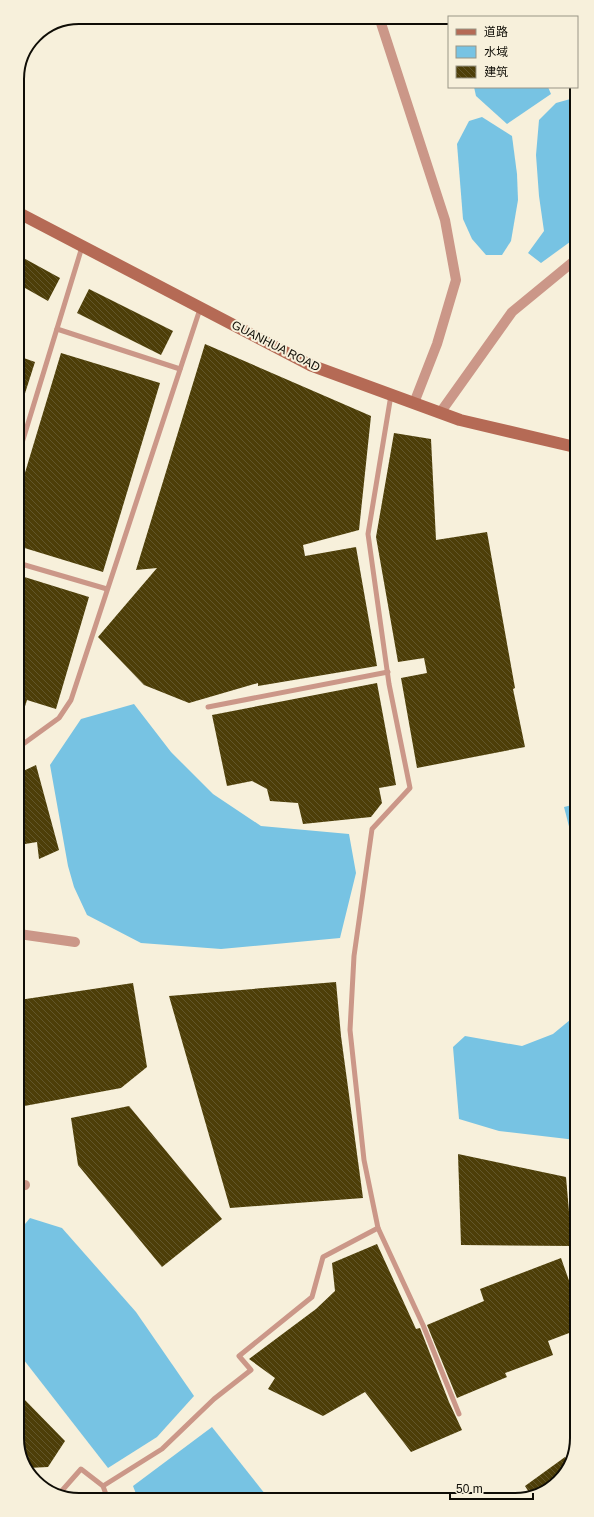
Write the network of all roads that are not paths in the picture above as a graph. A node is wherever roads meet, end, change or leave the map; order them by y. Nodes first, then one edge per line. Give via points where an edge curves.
1 (381, 24) edge
2 (24, 216) edge
3 (82, 246) junction
4 (570, 264) edge
5 (201, 308) junction
6 (57, 329) junction
7 (180, 369) junction
8 (391, 395) junction
9 (414, 403) junction
10 (440, 413) junction
11 (24, 436) edge
12 (570, 446) edge
13 (24, 565) edge
14 (107, 589) junction
15 (388, 672) junction
16 (208, 707) dead end
17 (24, 743) edge
18 (24, 935) edge
19 (75, 942) dead end
20 (378, 1228) junction
21 (459, 1414) dead end
22 (103, 1486) junction
23 (61, 1490) edge
24 (106, 1493) edge

1 - 9 street via 445,220 456,280
2 - 3 main road, GUANHUA ROAD
3 - 5 main road, GUANHUA ROAD
3 - 6 lane
4 - 10 street via 512,312
5 - 7 lane
5 - 8 main road, GUANHUA ROAD via 310,365
6 - 7 lane
6 - 11 lane
7 - 14 lane
8 - 9 main road, GUANHUA ROAD
8 - 15 lane via 368,534
9 - 10 main road, GUANHUA ROAD
10 - 12 main road, GUANHUA ROAD
13 - 14 lane
14 - 17 lane via 71,700 59,718
15 - 16 lane
15 - 20 lane via 410,788 372,829 354,956 350,1030 364,1160
18 - 19 street
20 - 21 lane via 423,1324
20 - 22 lane via 323,1256 312,1297 239,1356 251,1370 214,1399 162,1448
22 - 23 lane via 80,1468
22 - 24 lane

